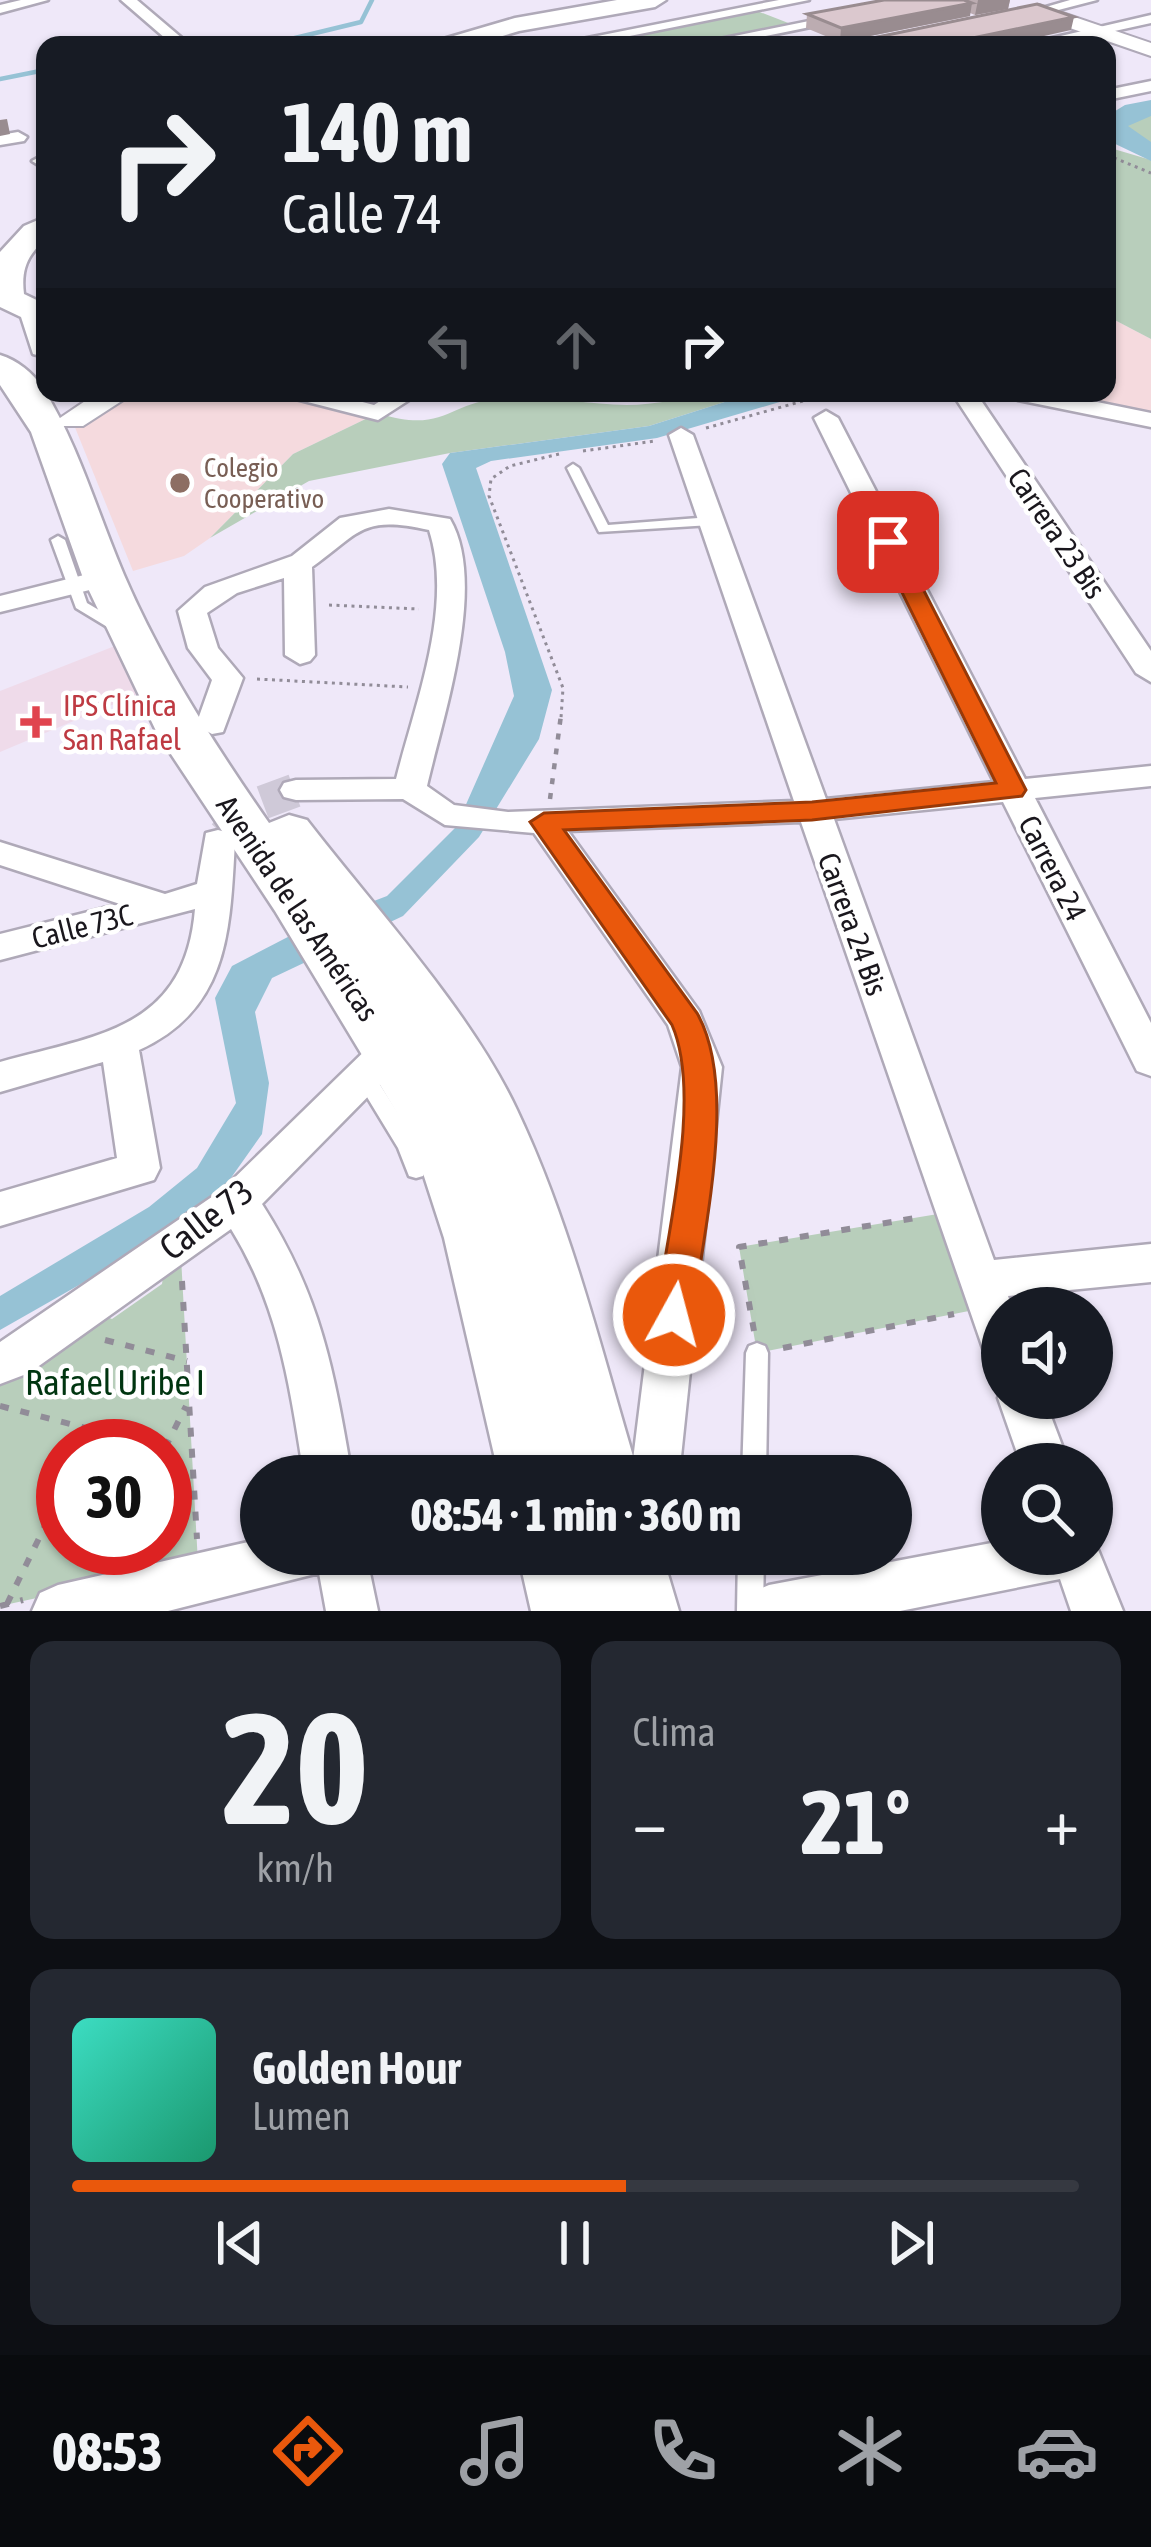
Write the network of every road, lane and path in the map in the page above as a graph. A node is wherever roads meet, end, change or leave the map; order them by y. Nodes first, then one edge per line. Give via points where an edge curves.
1 (41, 0) edge
2 (128, 0) edge
3 (607, 0) edge
4 (656, 0) edge
5 (802, 0) edge
6 (936, 0) edge
7 (1090, 0) edge
8 (0, 9) edge
9 (1039, 10) junction
10 (1004, 17) edge
11 (1151, 19) edge
12 (1096, 31) junction
13 (171, 36) edge
14 (443, 36) edge
15 (478, 36) edge
16 (608, 36) edge
17 (746, 36) edge
18 (1073, 36) edge
19 (1110, 36) edge
20 (1116, 38) edge
21 (1151, 50) edge
22 (1116, 75) edge
23 (1149, 86) edge
24 (1116, 93) edge
25 (1116, 160) edge
26 (1151, 173) edge
27 (36, 212) edge
28 (36, 233) edge
29 (0, 234) edge
30 (4, 296) edge
31 (36, 319) edge
32 (36, 336) edge
33 (0, 347) edge
34 (0, 366) edge
35 (336, 402) edge
36 (395, 402) edge
37 (799, 402) edge
38 (970, 402) edge
39 (1055, 402) edge
40 (66, 406) edge
41 (819, 406) edge
42 (1147, 424) edge
43 (681, 435) junction
44 (573, 469) dead end
45 (711, 521) junction
46 (58, 540) dead end
47 (298, 565) junction
48 (89, 582) junction
49 (0, 604) edge
50 (299, 604) junction
51 (449, 611) junction
52 (300, 655) dead end
53 (1151, 673) edge
54 (228, 678) junction
55 (431, 688) junction
56 (212, 725) junction
57 (1151, 776) edge
58 (410, 789) junction
59 (296, 790) tunnel mouth
60 (1013, 790) junction
61 (812, 811) junction
62 (526, 822) junction
63 (218, 841) dead end
64 (1, 853) edge
65 (310, 890) junction
66 (213, 892) junction
67 (164, 906) junction
68 (0, 946) edge
69 (366, 969) junction
70 (119, 1043) junction
71 (377, 1060) junction
72 (1151, 1061) edge
73 (0, 1077) edge
74 (416, 1170) dead end
75 (237, 1202) junction
76 (0, 1209) edge
77 (956, 1211) junction
78 (1151, 1263) edge
79 (182, 1278) dead end
80 (982, 1287) edge
81 (1069, 1287) edge
82 (981, 1312) edge
83 (98, 1338) dead end
84 (757, 1353) junction
85 (187, 1361) junction
86 (0, 1363) edge
87 (188, 1401) junction
88 (0, 1406) edge
89 (52, 1419) edge
90 (179, 1419) edge
91 (325, 1455) edge
92 (532, 1455) edge
93 (595, 1455) edge
94 (657, 1455) edge
95 (755, 1455) edge
96 (196, 1540) dead end
97 (36, 1544) edge
98 (240, 1569) edge
99 (981, 1570) edge
100 (345, 1575) edge
101 (562, 1575) edge
102 (629, 1575) edge
103 (649, 1575) edge
104 (751, 1575) edge
105 (1084, 1575) edge
106 (7, 1604) dead end
107 (58, 1611) edge
108 (352, 1611) edge
109 (571, 1611) edge
110 (639, 1611) edge
111 (650, 1611) edge
112 (750, 1611) edge
113 (769, 1611) edge
114 (1097, 1611) edge

1 - 8 street
2 - 13 street
3 - 14 main road
4 - 15 main road
5 - 16 street
6 - 17 street
7 - 9 street
9 - 10 street
9 - 12 street
11 - 12 street
12 - 18 street
12 - 19 street
20 - 21 street
22 - 23 street
23 - 24 street
25 - 26 path
27 - 29 main road
28 - 30 main road via 11,254
30 - 31 main road via 30,306
32 - 33 main road
34 - 48 main road, Avenida de las Américas via 50,433
35 - 36 street via 379,413
37 - 43 path
38 - 53 street, Carrera 23 Bis
39 - 42 street
40 - 56 main road, Avenida de las Américas via 151,610
41 - 60 street, Carrera 24
43 - 45 street, Carrera 24 Bis
43 - 62 path via 532,458 491,479 489,496 563,688 559,765
44 - 45 lane via 604,530
45 - 61 street, Carrera 24 Bis
46 - 48 lane
47 - 50 street
47 - 51 street via 341,526 422,519 441,525 451,542
47 - 54 street via 207,595 192,611 203,651
48 - 49 street
48 - 65 main road, Avenida de las Américas via 134,638 181,733
50 - 51 path
50 - 52 street
51 - 55 street
54 - 55 path
54 - 56 street
55 - 58 street
56 - 65 main road, Avenida de las Américas
57 - 60 street
58 - 59 street
58 - 62 street via 445,814
60 - 61 street
60 - 72 street, Carrera 24
61 - 62 street
61 - 77 street, Carrera 24 Bis
62 - 94 street via 686,1021 702,1067
63 - 66 street
64 - 67 street
65 - 69 main road, Avenida de las Américas
66 - 67 street, Calle 73C
66 - 70 street via 211,939 177,1009
67 - 68 street, Calle 73C
69 - 71 main road, Avenida de las Américas
69 - 93 main road, Avenida de las Américas via 488,1111 514,1172
70 - 73 street
70 - 76 street via 139,1168
71 - 74 lane
71 - 75 street, Calle 73
71 - 92 main road, Avenida de las Américas via 441,1131
75 - 86 street, Calle 73
75 - 91 street via 277,1265 307,1349
77 - 80 street, Carrera 24 Bis
77 - 84 path via 739,1247
78 - 81 street
79 - 85 path
82 - 84 path
83 - 85 path
84 - 95 lane
85 - 87 path
87 - 90 path
87 - 96 path
88 - 89 path
97 - 106 path
98 - 107 street
99 - 113 street
100 - 108 street
101 - 109 main road
102 - 110 main road
103 - 111 street
104 - 112 lane
105 - 114 street

